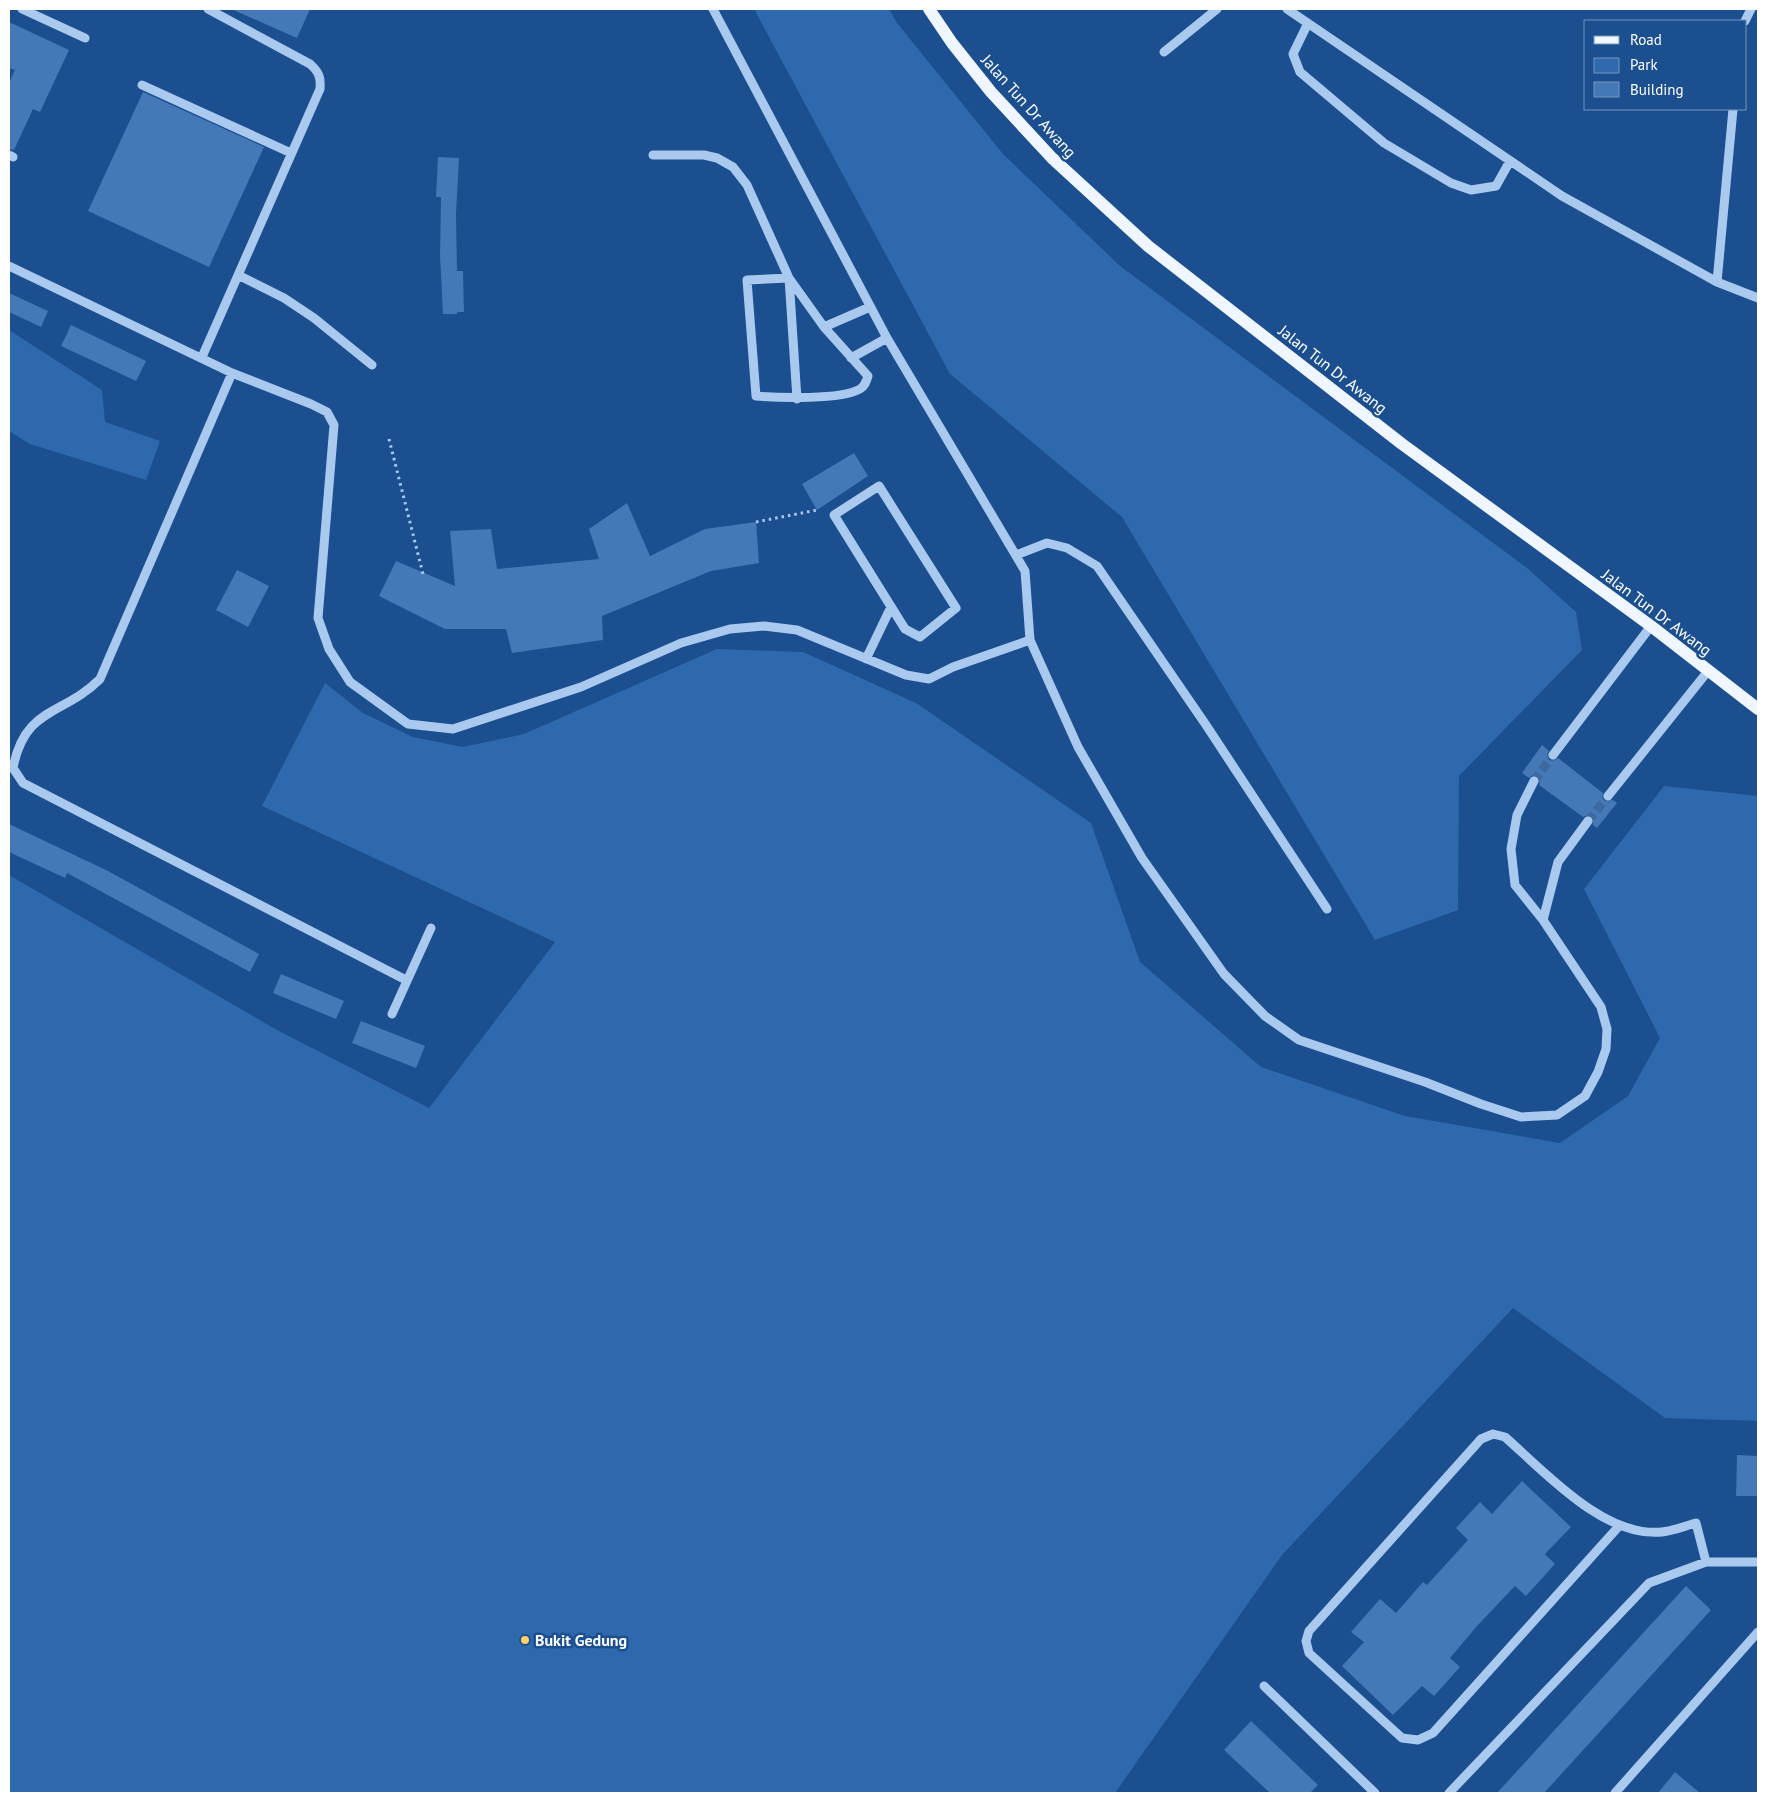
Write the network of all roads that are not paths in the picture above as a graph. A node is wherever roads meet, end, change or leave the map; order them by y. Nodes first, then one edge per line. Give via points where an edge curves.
1 (22, 9) edge
2 (208, 9) edge
3 (713, 9) edge
4 (929, 9) edge
5 (1217, 9) edge
6 (1287, 9) edge
7 (1308, 23) junction
8 (85, 38) dead end
9 (1164, 52) dead end
10 (142, 85) dead end
11 (1733, 110) edge
12 (291, 153) junction
13 (653, 155) dead end
14 (1510, 162) junction
15 (9, 266) edge
16 (238, 275) junction
17 (789, 278) junction
18 (1717, 282) junction
19 (1758, 298) edge
20 (870, 307) junction
21 (824, 328) junction
22 (887, 338) junction
23 (202, 357) junction
24 (851, 358) junction
25 (372, 365) dead end
26 (232, 373) junction
27 (797, 399) junction
28 (1016, 554) junction
29 (891, 607) junction
30 (1651, 626) junction
31 (1030, 640) junction
32 (866, 659) junction
33 (1708, 671) junction
34 (1758, 709) edge
35 (1553, 755) tunnel mouth
36 (1534, 781) tunnel mouth
37 (1608, 796) tunnel mouth
38 (1588, 821) tunnel mouth
39 (1327, 910) dead end
40 (1543, 920) junction
41 (431, 928) dead end
42 (406, 980) junction
43 (392, 1014) dead end
44 (1620, 1525) junction
45 (1706, 1562) junction
46 (1758, 1562) edge
47 (1758, 1632) edge
48 (1264, 1686) dead end
49 (1375, 1793) edge
50 (1449, 1793) edge
51 (1615, 1793) edge

1 - 8 street
2 - 12 street via 317,70 321,78 320,89
3 - 20 street
4 - 30 main road, Jalan Tun Dr Awang via 991,92 1052,158 1148,246 1402,444
5 - 9 street
6 - 7 street
7 - 14 street
7 - 14 street via 1293,54 1300,72 1384,143 1451,183 1471,190 1496,186
10 - 12 street
11 - 18 street
12 - 16 street
13 - 17 street via 704,155 718,158 733,167 747,185
14 - 18 street via 1562,196
15 - 23 street
16 - 23 street
16 - 25 street via 284,298 314,318
17 - 21 street
17 - 27 street
17 - 27 street via 746,280 756,396
18 - 19 street
20 - 21 street
20 - 22 street
21 - 24 street
22 - 24 street
22 - 28 street
23 - 26 street
24 - 27 street via 868,376 859,390
26 - 32 street via 327,412 334,425 318,618 329,649 350,682 408,724 453,729 582,687 681,643 730,628 764,626 797,630
26 - 42 street via 100,679 85,694 31,725 17,751 13,768 23,783
28 - 31 street via 1024,571
28 - 39 street via 1046,543 1074,552 1097,566
29 - 29 street via 904,629 920,637 956,608 879,486 834,515
29 - 32 street
30 - 33 main road, Jalan Tun Dr Awang
30 - 35 street
31 - 32 street via 929,679 906,675
31 - 40 street via 1078,747 1142,858 1224,974 1265,1016 1299,1040 1521,1117 1557,1115 1585,1096 1606,1049 1607,1029 1601,1007
33 - 34 main road, Jalan Tun Dr Awang
33 - 37 street
36 - 40 street via 1517,815 1512,850 1515,885
38 - 40 street via 1558,862
41 - 42 street
42 - 43 street
44 - 44 street via 1590,1510 1505,1437 1494,1434 1481,1439 1309,1631 1306,1642 1309,1653 1402,1738 1418,1740 1433,1733
44 - 45 street via 1662,1532 1696,1523
45 - 46 street
45 - 50 street via 1649,1583
47 - 51 street
48 - 49 street

